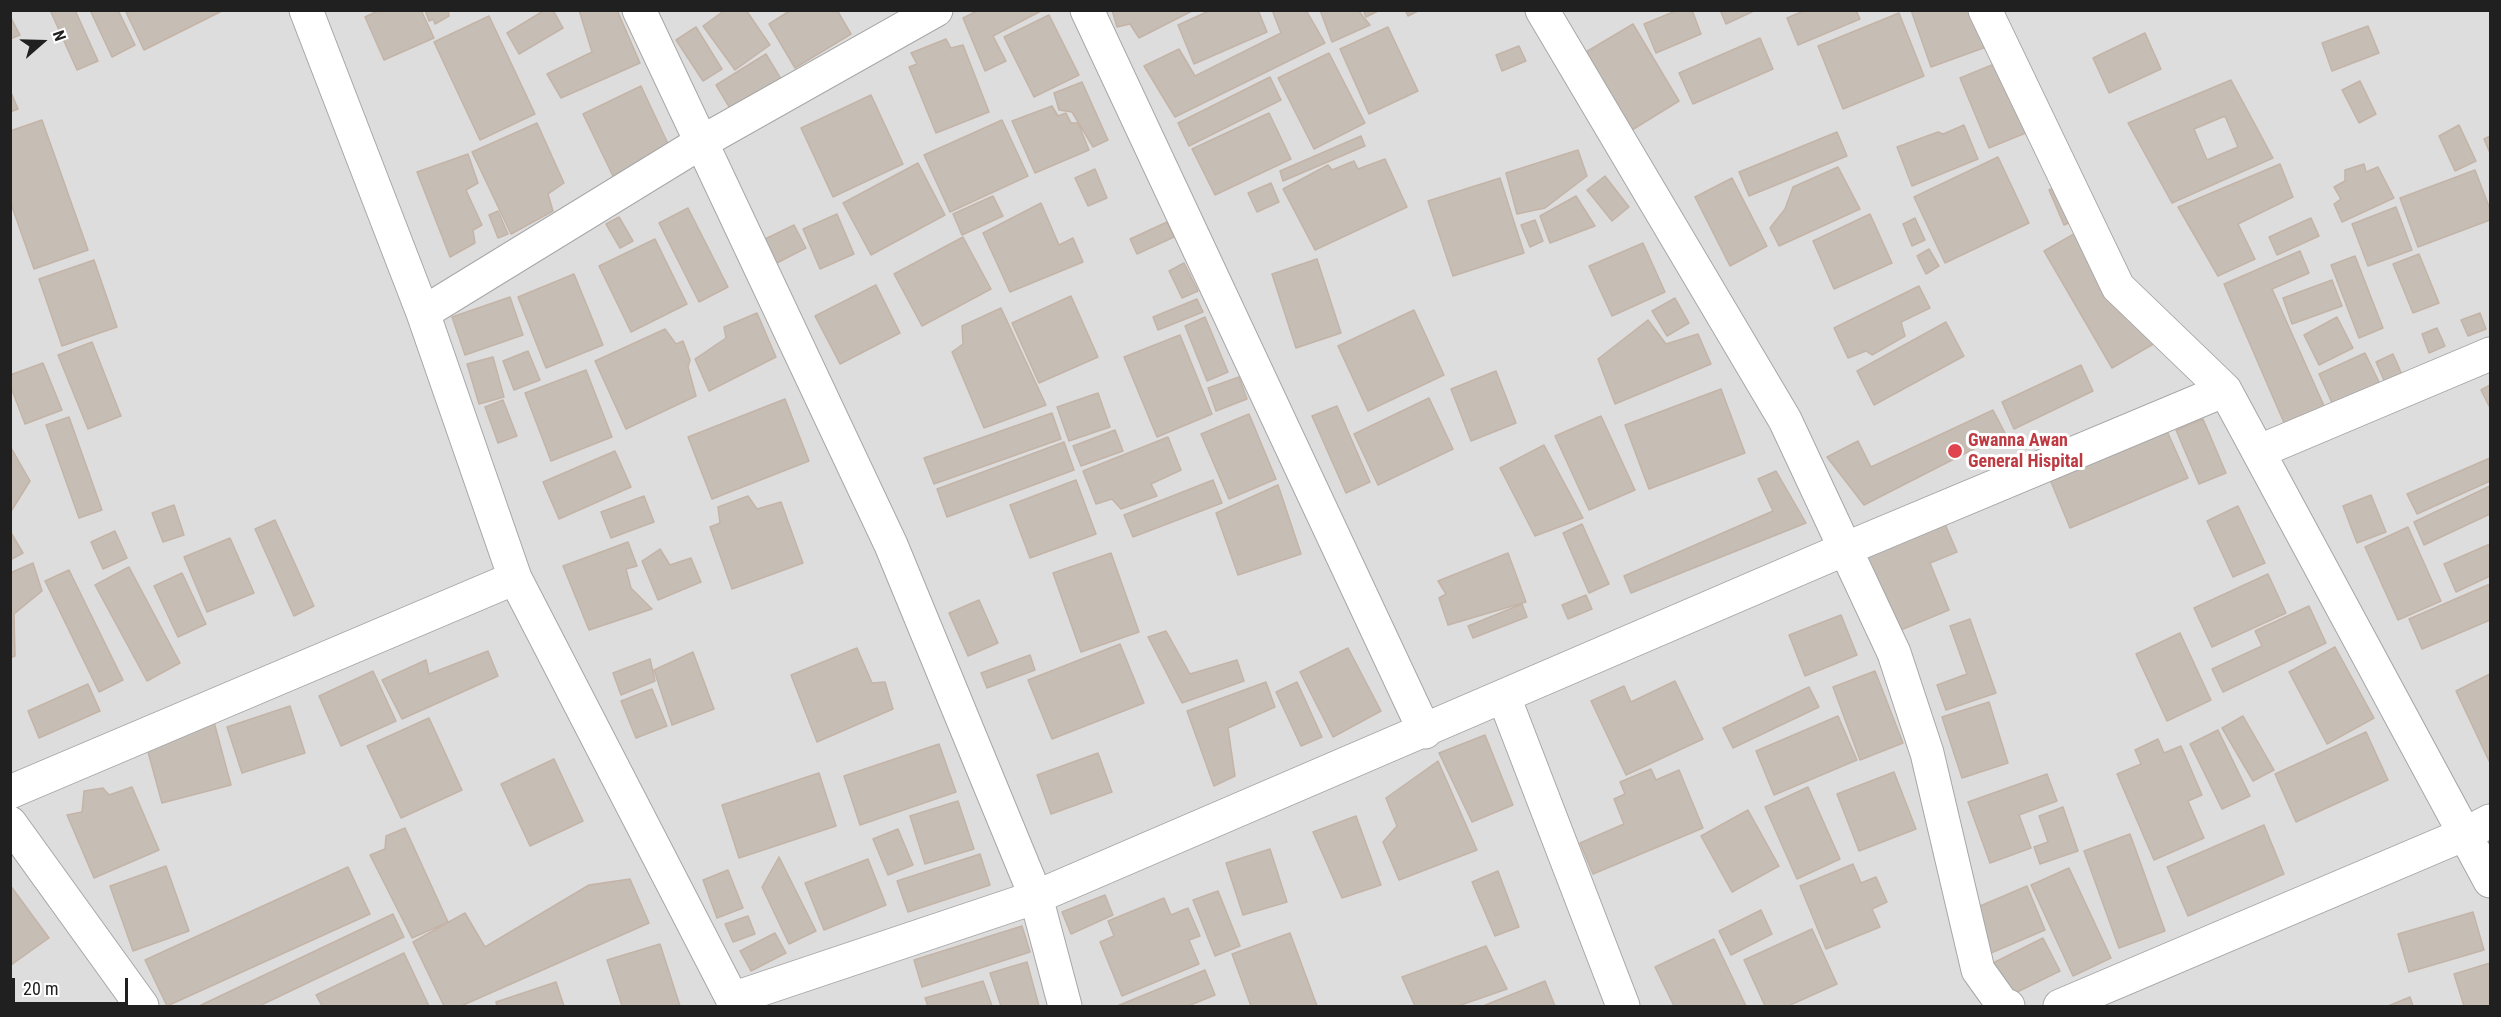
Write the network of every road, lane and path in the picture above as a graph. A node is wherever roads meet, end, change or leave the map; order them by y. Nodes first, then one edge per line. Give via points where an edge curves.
1 (306, 10) edge
2 (639, 10) edge
3 (936, 10) edge
4 (1087, 10) edge
5 (1542, 10) edge
6 (1985, 10) edge
7 (700, 143) junction
8 (423, 313) junction
9 (2490, 354) edge
10 (2225, 390) junction
11 (2260, 451) junction
12 (1845, 549) junction
13 (515, 578) junction
14 (1504, 698) junction
15 (1425, 732) junction
16 (10, 792) edge
17 (10, 823) edge
18 (2478, 827) edge
19 (2490, 881) edge
20 (1036, 897) junction
21 (734, 1003) edge
22 (142, 1006) edge
23 (1065, 1006) edge
24 (1623, 1006) edge
25 (2008, 1006) edge
26 (2060, 1006) edge

1 - 8 street
2 - 7 street
3 - 7 street
4 - 15 street
5 - 12 street via 1785,420
6 - 10 street via 2118,287
7 - 8 street
7 - 20 street via 891,545
8 - 13 street
9 - 11 street
10 - 11 street
10 - 12 street
11 - 18 street
12 - 14 street
12 - 25 street via 1894,653 1927,753 1978,970 2003,1005
13 - 16 street
13 - 21 street
14 - 15 street
14 - 24 street
15 - 20 street
17 - 22 street
18 - 19 street
18 - 26 street
20 - 21 street
20 - 23 street

